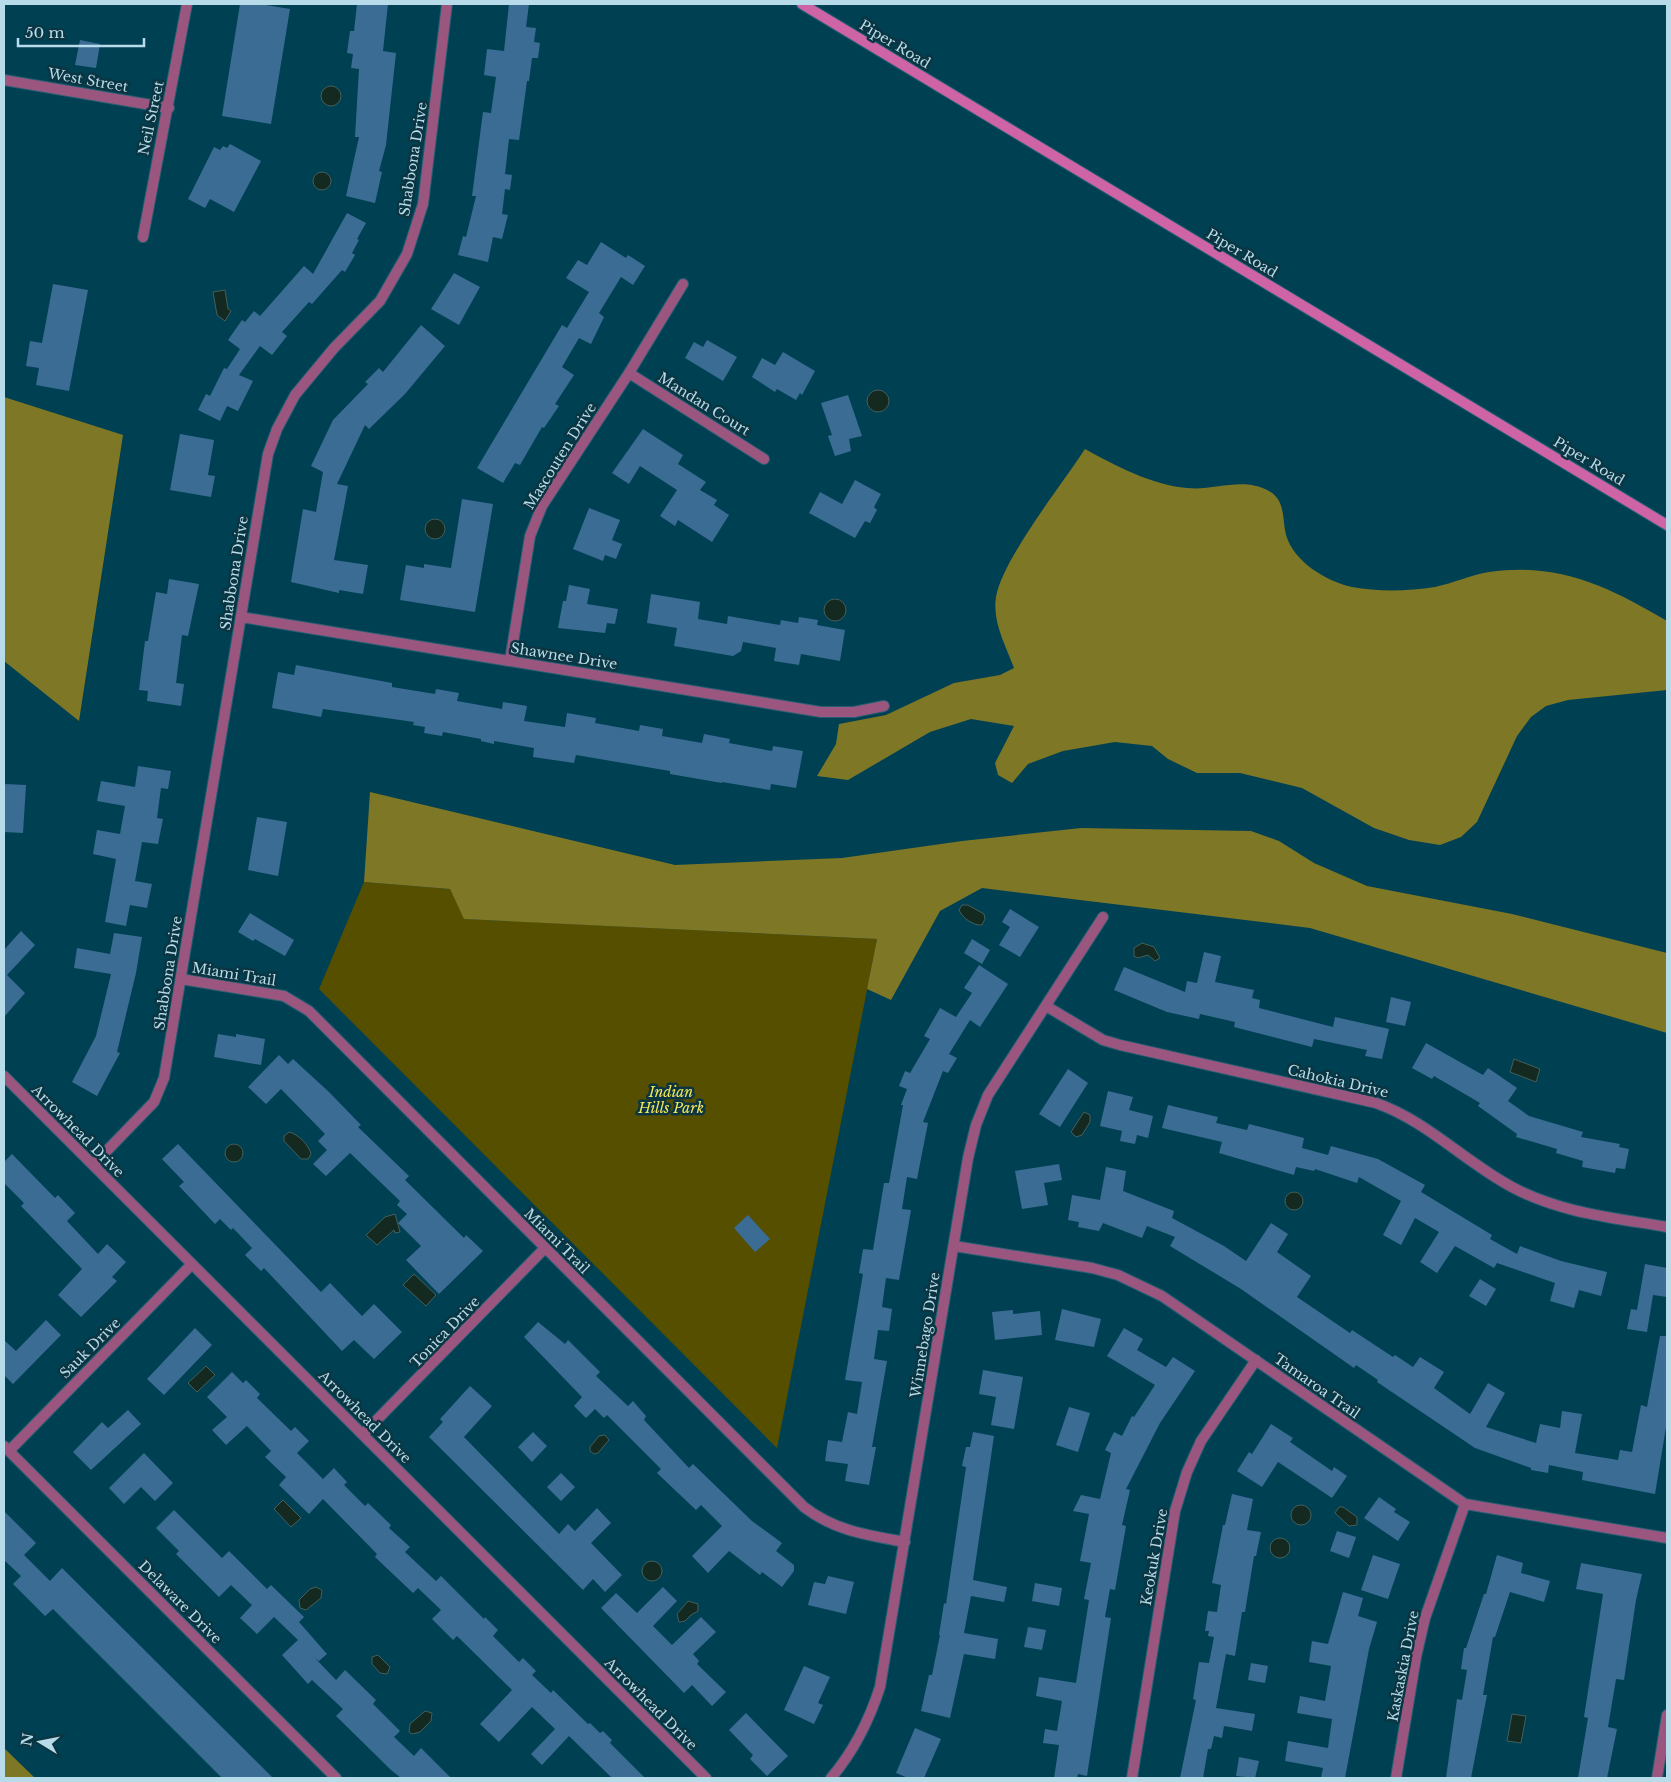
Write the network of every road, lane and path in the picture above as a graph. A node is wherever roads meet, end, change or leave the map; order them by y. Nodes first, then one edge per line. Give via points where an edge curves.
1 (186, 4) edge
2 (447, 4) edge
3 (802, 4) edge
4 (4, 80) edge
5 (168, 108) junction
6 (143, 237) dead end
7 (683, 284) dead end
8 (629, 373) junction
9 (764, 459) dead end
10 (1667, 525) edge
11 (241, 617) junction
12 (510, 661) junction
13 (884, 706) dead end
14 (1103, 917) dead end
15 (181, 979) junction
16 (1046, 1006) junction
17 (4, 1076) edge
18 (93, 1165) junction
19 (1667, 1227) edge
20 (954, 1246) junction
21 (545, 1248) junction
22 (191, 1265) junction
23 (1256, 1360) junction
24 (363, 1434) junction
25 (6, 1448) edge
26 (1465, 1504) junction
27 (1667, 1538) edge
28 (905, 1542) junction
29 (1667, 1715) edge
30 (336, 1778) edge
31 (706, 1778) edge
32 (831, 1778) edge
33 (1132, 1778) edge
34 (1396, 1778) edge
35 (1657, 1778) edge

1 - 5 street, Neil Street
2 - 11 street, Shabbona Drive via 427,179 407,254 380,301 295,395 277,430 268,454
3 - 10 street, Piper Road
4 - 5 street, West Street
5 - 6 street, Neil Street
7 - 8 street, Mascouten Drive
8 - 9 street, Mandan Court
8 - 12 street, Mascouten Drive via 542,506 530,536
11 - 12 street, Shawnee Drive
11 - 15 street, Shabbona Drive
12 - 13 street, Shawnee Drive via 821,712 854,712
14 - 16 street, Winnebago Drive
15 - 18 street, Shabbona Drive via 164,1078 154,1102
15 - 21 street, Miami Trail via 284,996 309,1011
16 - 19 street, Cahokia Drive via 1103,1040 1392,1108 1492,1176 1536,1199 1584,1213
16 - 20 street, Winnebago Drive via 988,1096 976,1125
17 - 18 street, Arrowhead Drive
18 - 22 street, Arrowhead Drive
20 - 23 street, Tamaroa Trail via 1118,1275 1162,1296
20 - 28 street, Winnebago Drive
21 - 24 street, Tonica Drive
21 - 28 street, Miami Trail via 804,1506 823,1520 852,1533
22 - 24 street, Arrowhead Drive
22 - 25 street, Sauk Drive
23 - 26 street, Tamaroa Trail
23 - 33 street, Keokuk Drive via 1201,1441 1175,1511
24 - 31 street, Arrowhead Drive
25 - 30 street, Delaware Drive
26 - 27 street, Tamaroa Trail
26 - 34 street, Kaskaskia Drive via 1425,1618
28 - 32 street, Winnebago Drive via 880,1688 858,1741
29 - 35 street

